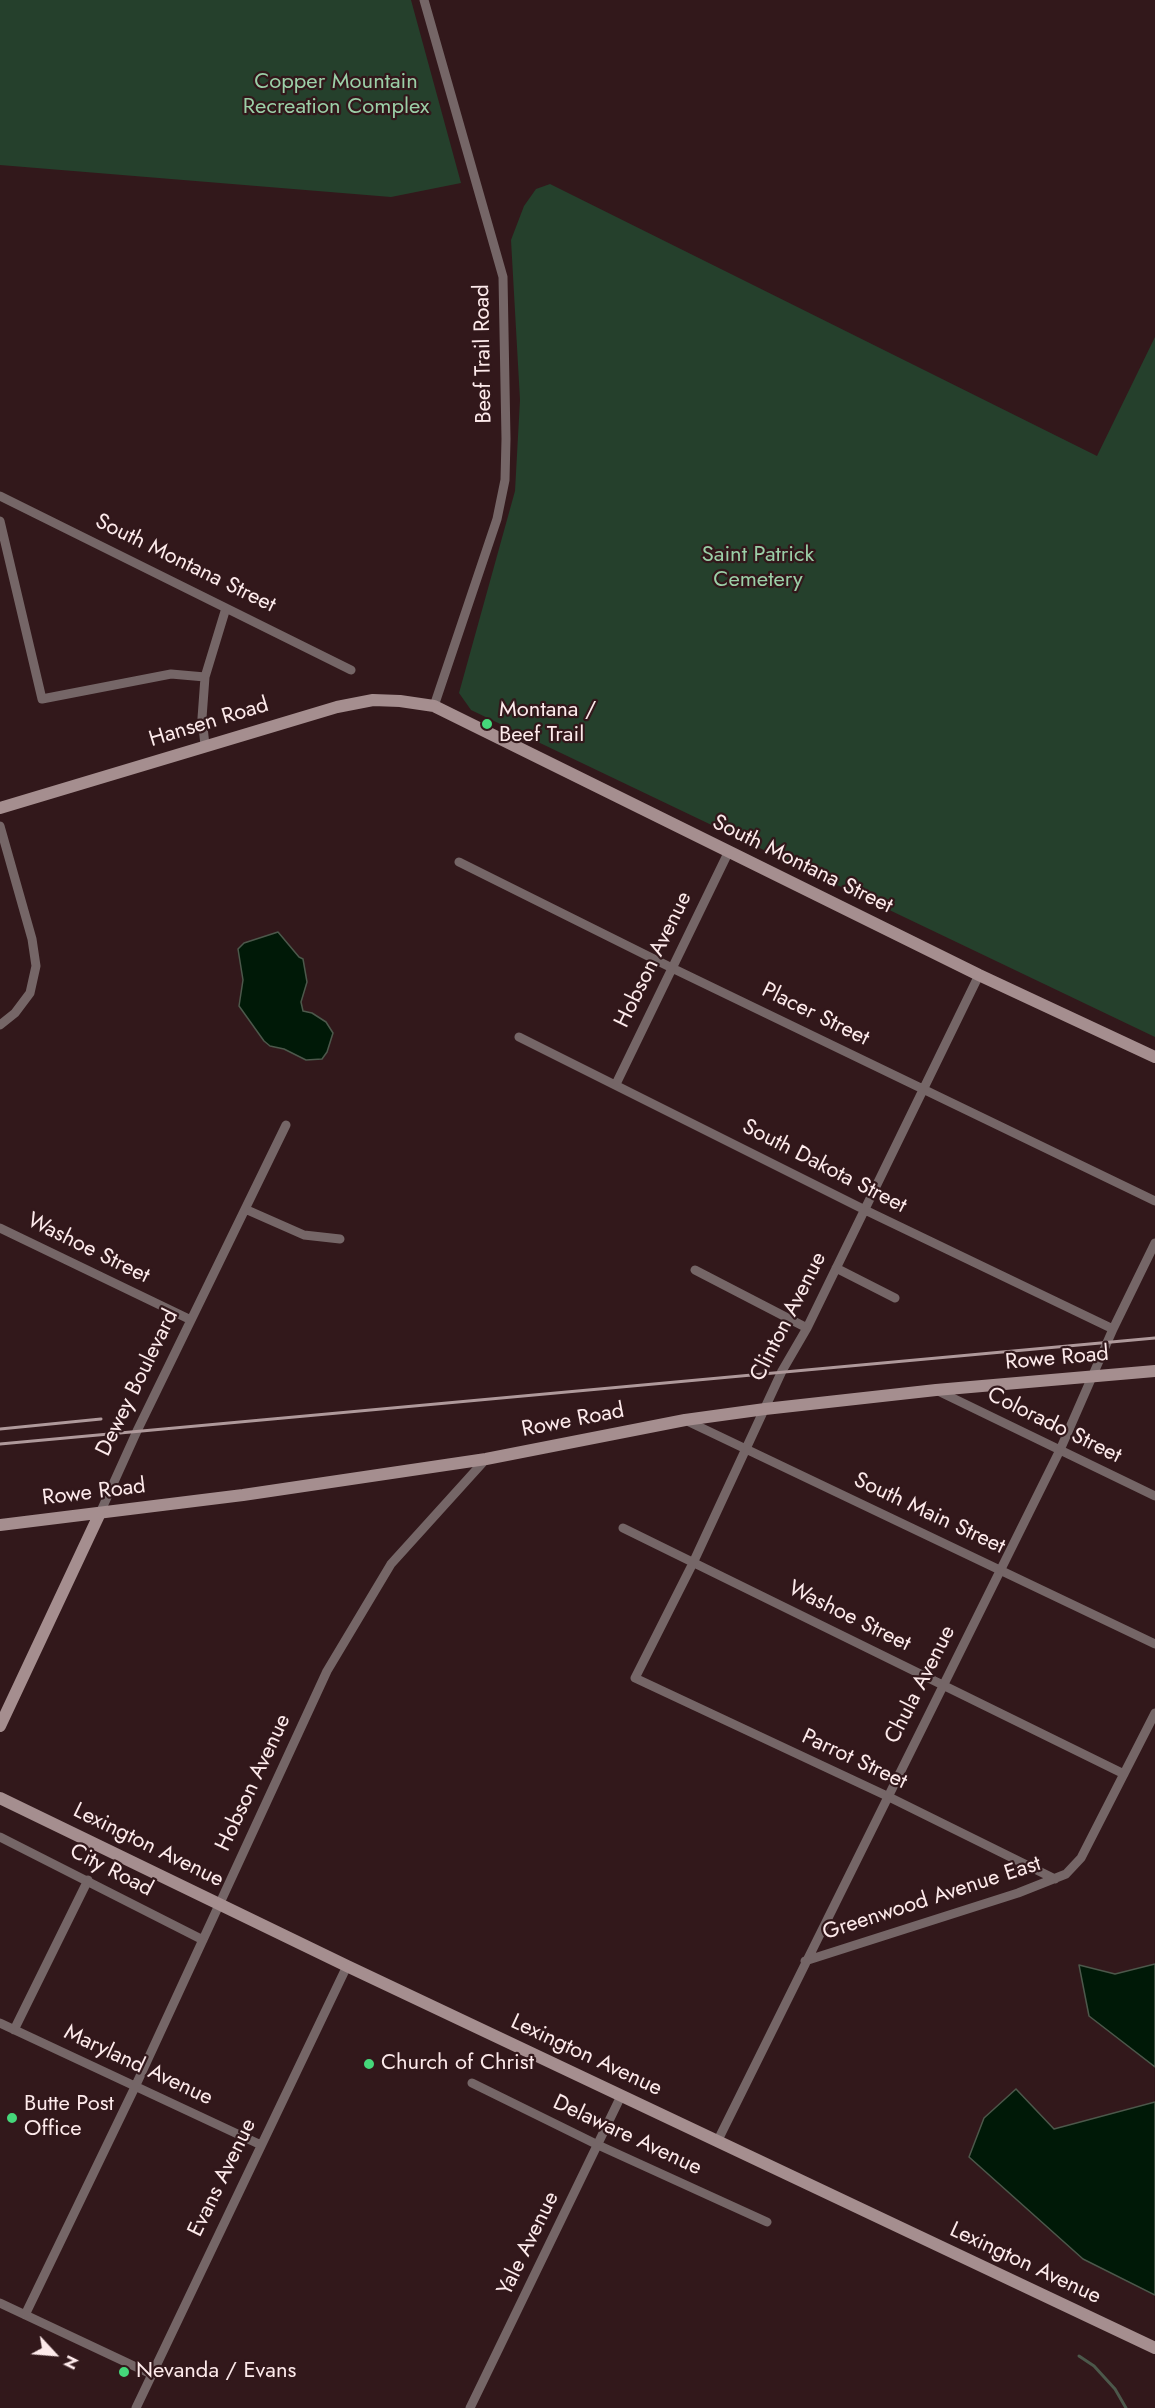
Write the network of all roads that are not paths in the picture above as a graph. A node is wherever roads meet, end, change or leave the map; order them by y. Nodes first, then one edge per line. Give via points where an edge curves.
1 (424, 0) edge
2 (0, 496) edge
3 (0, 521) edge
4 (226, 608) junction
5 (351, 670) dead end
6 (205, 677) junction
7 (434, 706) junction
8 (205, 745) junction
9 (0, 808) edge
10 (0, 826) edge
11 (728, 853) junction
12 (459, 862) dead end
13 (672, 968) junction
14 (979, 975) junction
15 (0, 1025) edge
16 (519, 1037) dead end
17 (1155, 1057) edge
18 (616, 1084) junction
19 (923, 1089) junction
20 (286, 1125) dead end
21 (1155, 1201) edge
22 (245, 1209) junction
23 (865, 1210) junction
24 (0, 1228) edge
25 (340, 1239) dead end
26 (1155, 1243) edge
27 (836, 1268) junction
28 (695, 1270) dead end
29 (895, 1298) dead end
30 (191, 1320) junction
31 (807, 1328) junction
32 (1113, 1329) junction
33 (1155, 1371) edge
34 (1092, 1377) junction
35 (936, 1390) junction
36 (765, 1409) junction
37 (686, 1420) junction
38 (747, 1449) junction
39 (1060, 1450) junction
40 (486, 1459) junction
41 (1155, 1496) edge
42 (100, 1513) junction
43 (0, 1526) edge
44 (623, 1528) dead end
45 (693, 1563) junction
46 (1000, 1569) junction
47 (1155, 1644) edge
48 (635, 1678) joint
49 (943, 1684) junction
50 (1155, 1713) edge
51 (0, 1726) edge
52 (1124, 1774) junction
53 (887, 1796) junction
54 (0, 1798) edge
55 (0, 1837) edge
56 (1055, 1879) junction
57 (88, 1880) junction
58 (220, 1904) junction
59 (203, 1940) junction
60 (806, 1961) junction
61 (347, 1966) junction
62 (0, 2023) edge
63 (14, 2030) junction
64 (471, 2083) dead end
65 (135, 2086) junction
66 (621, 2096) junction
67 (717, 2142) junction
68 (261, 2145) junction
69 (598, 2145) junction
70 (767, 2222) dead end
71 (0, 2303) edge
72 (25, 2315) junction
73 (1155, 2348) edge
74 (151, 2374) junction
75 (136, 2408) edge
76 (470, 2408) edge

1 - 7 street, Beef Trail Road via 503,277 506,439 505,480 497,519
2 - 4 street, South Montana Street
3 - 6 street via 42,699 171,674
4 - 5 street, South Montana Street
4 - 6 street
6 - 8 street via 201,718
7 - 8 street, Hansen Road via 373,700
7 - 11 street, South Montana Street
8 - 9 street, Hansen Road
10 - 15 street via 36,966 30,993
11 - 13 street, Hobson Avenue
11 - 14 street, South Montana Street
12 - 13 street, Placer Street
13 - 18 street, Hobson Avenue
13 - 19 street, Placer Street
14 - 17 street, South Montana Street
14 - 19 street, Clinton Avenue
16 - 18 street, South Dakota Street
18 - 23 street, South Dakota Street
19 - 21 street, Placer Street
19 - 23 street, Clinton Avenue
20 - 22 street, Dewey Boulevard
22 - 25 street via 304,1235
22 - 30 street, Dewey Boulevard
23 - 27 street, Clinton Avenue
23 - 32 street, South Dakota Street
24 - 30 street, Washoe Street
26 - 32 street, Chula Avenue
27 - 29 street
27 - 31 street, Clinton Avenue
28 - 31 street
30 - 42 street, Dewey Boulevard
31 - 36 street, Clinton Avenue
32 - 34 street, Chula Avenue
33 - 34 street, Rowe Road
34 - 35 street, Rowe Road
34 - 39 street, Chula Avenue
35 - 36 street, Rowe Road
35 - 39 street, Colorado Street
36 - 37 street, Rowe Road
36 - 38 street, Clinton Avenue
37 - 38 street, South Main Street
37 - 40 street, Rowe Road
38 - 45 street, Clinton Avenue
38 - 46 street, South Main Street
39 - 41 street, Colorado Street
39 - 46 street, Chula Avenue
40 - 42 street, Rowe Road
40 - 58 street, Hobson Avenue via 392,1564 333,1662
42 - 43 street, Rowe Road
42 - 51 street, Dewey Boulevard
44 - 45 street, Washoe Street
45 - 48 street, Clinton Avenue
45 - 49 street, Washoe Street
46 - 47 street, South Main Street
46 - 49 street, Chula Avenue
48 - 53 street, Parrot Street
49 - 52 street, Washoe Street
49 - 53 street, Chula Avenue
50 - 52 street, Greenwood Avenue East
52 - 56 street, Greenwood Avenue East via 1081,1858 1066,1875
53 - 56 street, Parrot Street
53 - 60 street, Chula Avenue
54 - 58 street, Lexington Avenue
55 - 57 street, City Road
56 - 60 street, Greenwood Avenue East
57 - 59 street, City Road
57 - 63 street
58 - 59 street, Hobson Avenue
58 - 61 street, Lexington Avenue
59 - 65 street, Hobson Avenue
60 - 67 street, Chula Avenue
61 - 66 street, Lexington Avenue
61 - 68 street, Evans Avenue
62 - 63 street, Maryland Avenue
63 - 65 street, Maryland Avenue
64 - 69 street, Delaware Avenue
65 - 68 street, Maryland Avenue
65 - 72 street, Hobson Avenue
66 - 67 street, Lexington Avenue
66 - 69 street, Yale Avenue
67 - 73 street, Lexington Avenue
68 - 74 street, Evans Avenue
69 - 70 street, Delaware Avenue
69 - 76 street, Yale Avenue
71 - 72 street
72 - 74 street
74 - 75 street, Evans Avenue

